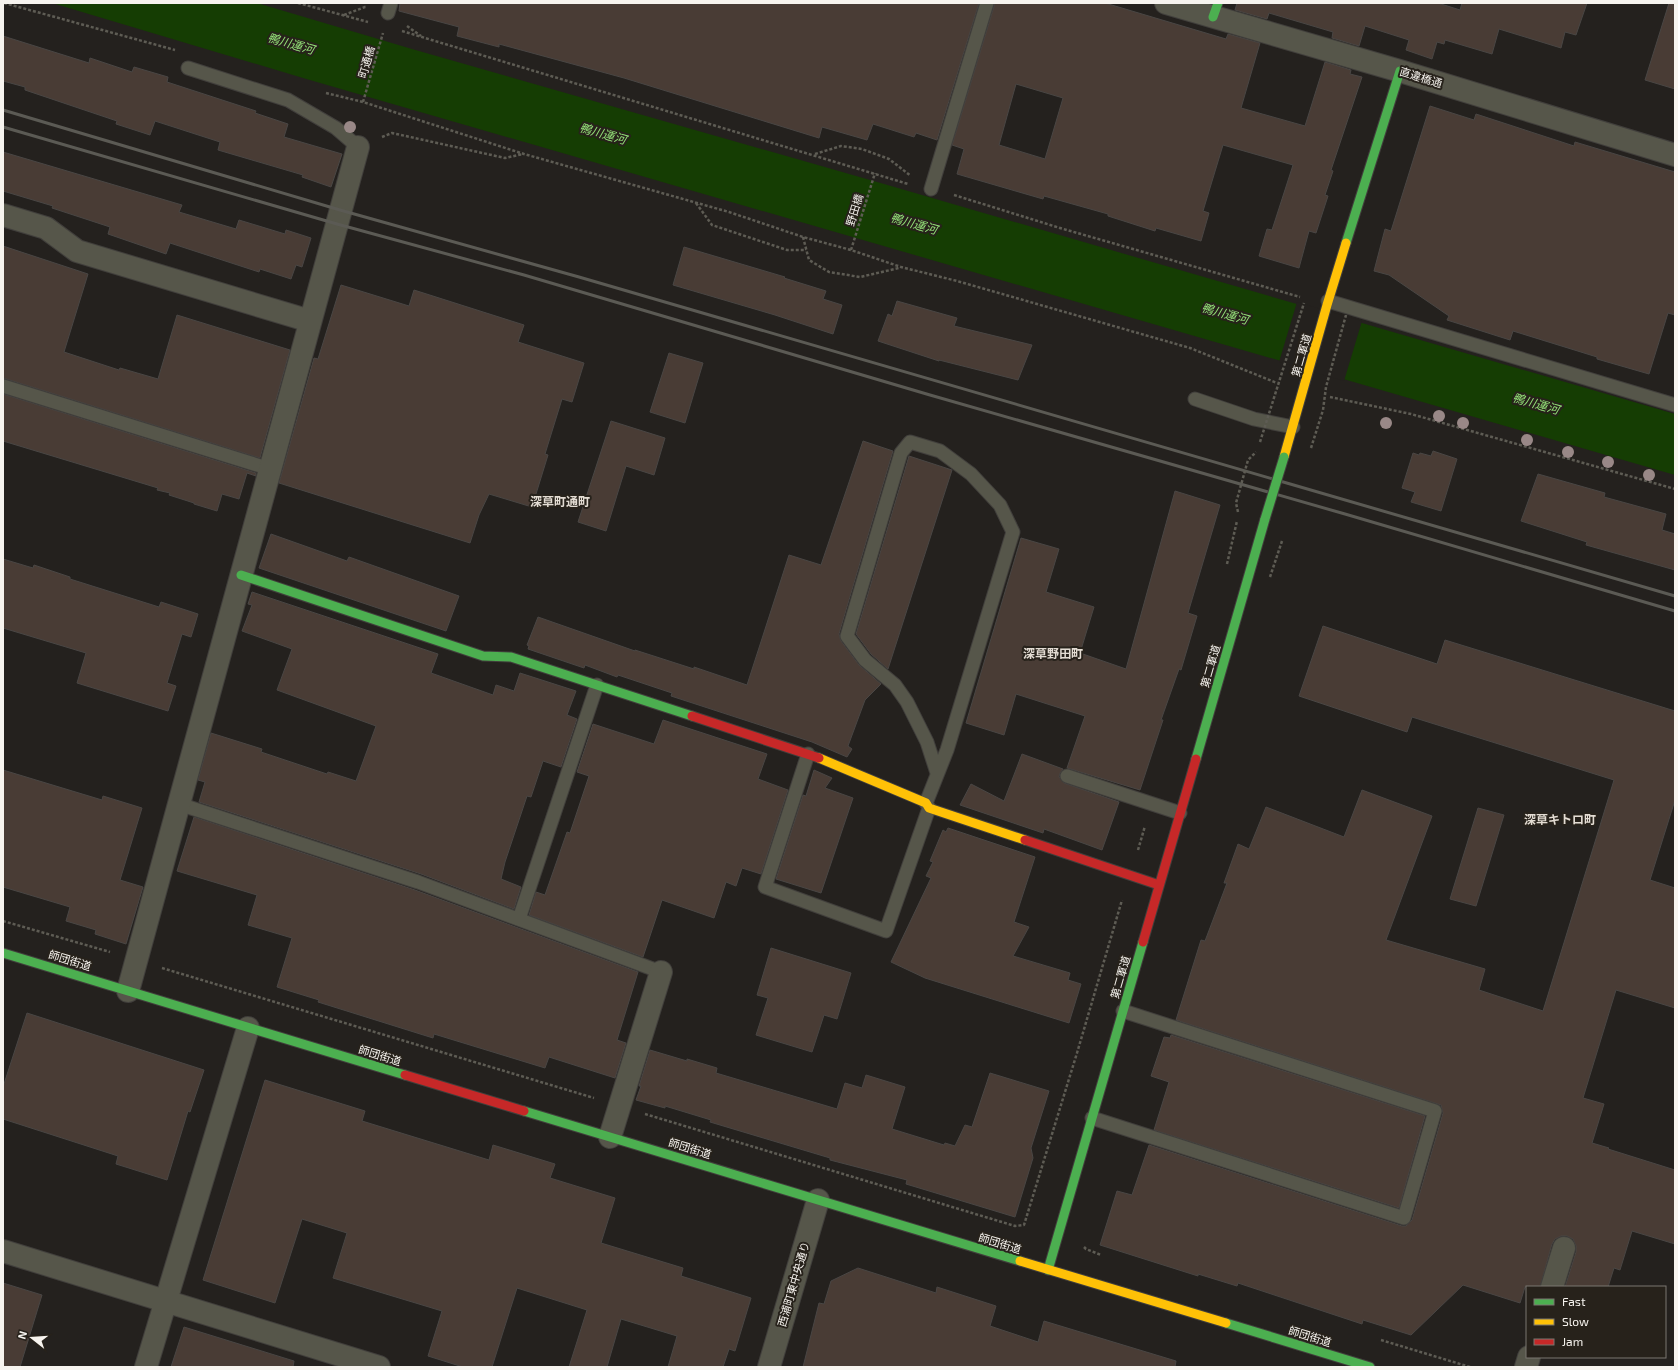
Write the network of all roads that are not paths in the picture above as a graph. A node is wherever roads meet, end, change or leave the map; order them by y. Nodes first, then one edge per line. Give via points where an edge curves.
1 (988, 3) edge
2 (1166, 3) edge
3 (1215, 10) edge
4 (188, 68) dead end
5 (1400, 71) junction
6 (358, 147) joint
7 (1675, 155) edge
8 (925, 188) road end
9 (3, 215) edge
10 (1328, 303) junction
11 (310, 320) junction
12 (3, 386) edge
13 (1195, 399) dead end
14 (1675, 405) edge
15 (1293, 426) junction
16 (270, 469) junction
17 (241, 575) junction
18 (597, 685) junction
19 (808, 754) junction
20 (937, 773) junction
21 (1067, 776) dead end
22 (179, 804) junction
23 (927, 806) junction
24 (1180, 813) junction
25 (1159, 886) junction
26 (519, 919) junction
27 (3, 953) edge
28 (661, 972) joint
29 (128, 991) junction
30 (1123, 1011) junction
31 (248, 1028) junction
32 (1092, 1118) junction
33 (610, 1137) junction
34 (818, 1200) junction
35 (1564, 1248) dead end
36 (3, 1251) edge
37 (1048, 1270) junction
38 (1552, 1286) edge
39 (166, 1300) junction
40 (146, 1367) edge
41 (379, 1367) edge
42 (769, 1367) edge
43 (1370, 1367) edge

1 - 8 lane
2 - 3 street, 直違橋通
3 - 5 street, 直違橋通
4 - 6 lane via 288,100 336,128
5 - 7 street, 直違橋通
5 - 10 street, 第二軍道
6 - 11 street
9 - 11 street via 46,228 77,251
10 - 14 lane
10 - 15 street, 第二軍道
11 - 16 street
12 - 16 lane
13 - 15 lane via 1254,419
15 - 24 street, 第二軍道, bridge
16 - 17 street
17 - 18 street via 483,656 511,657
17 - 22 street
18 - 19 street
18 - 26 lane
19 - 23 street
19 - 23 lane via 765,886 886,931
20 - 20 lane via 948,750 1013,532 1000,504 971,474 940,451 910,442 901,453 847,636 865,660 895,685 907,702 927,742
20 - 23 lane
21 - 24 lane
22 - 26 lane via 418,882
22 - 29 street
23 - 25 street
24 - 25 street, 第二軍道
25 - 30 street, 第二軍道
26 - 28 lane
27 - 29 street, 師団街道
28 - 33 street
29 - 31 street, 師団街道
30 - 32 street, 第二軍道
30 - 32 lane via 1435,1111 1404,1218
31 - 33 street, 師団街道
31 - 39 street
32 - 37 street, 第二軍道
33 - 34 street, 師団街道
34 - 37 street, 師団街道
34 - 42 street, 西浦町東中央通り
35 - 38 street
36 - 39 street
37 - 43 street, 師団街道
39 - 40 street
39 - 41 street

